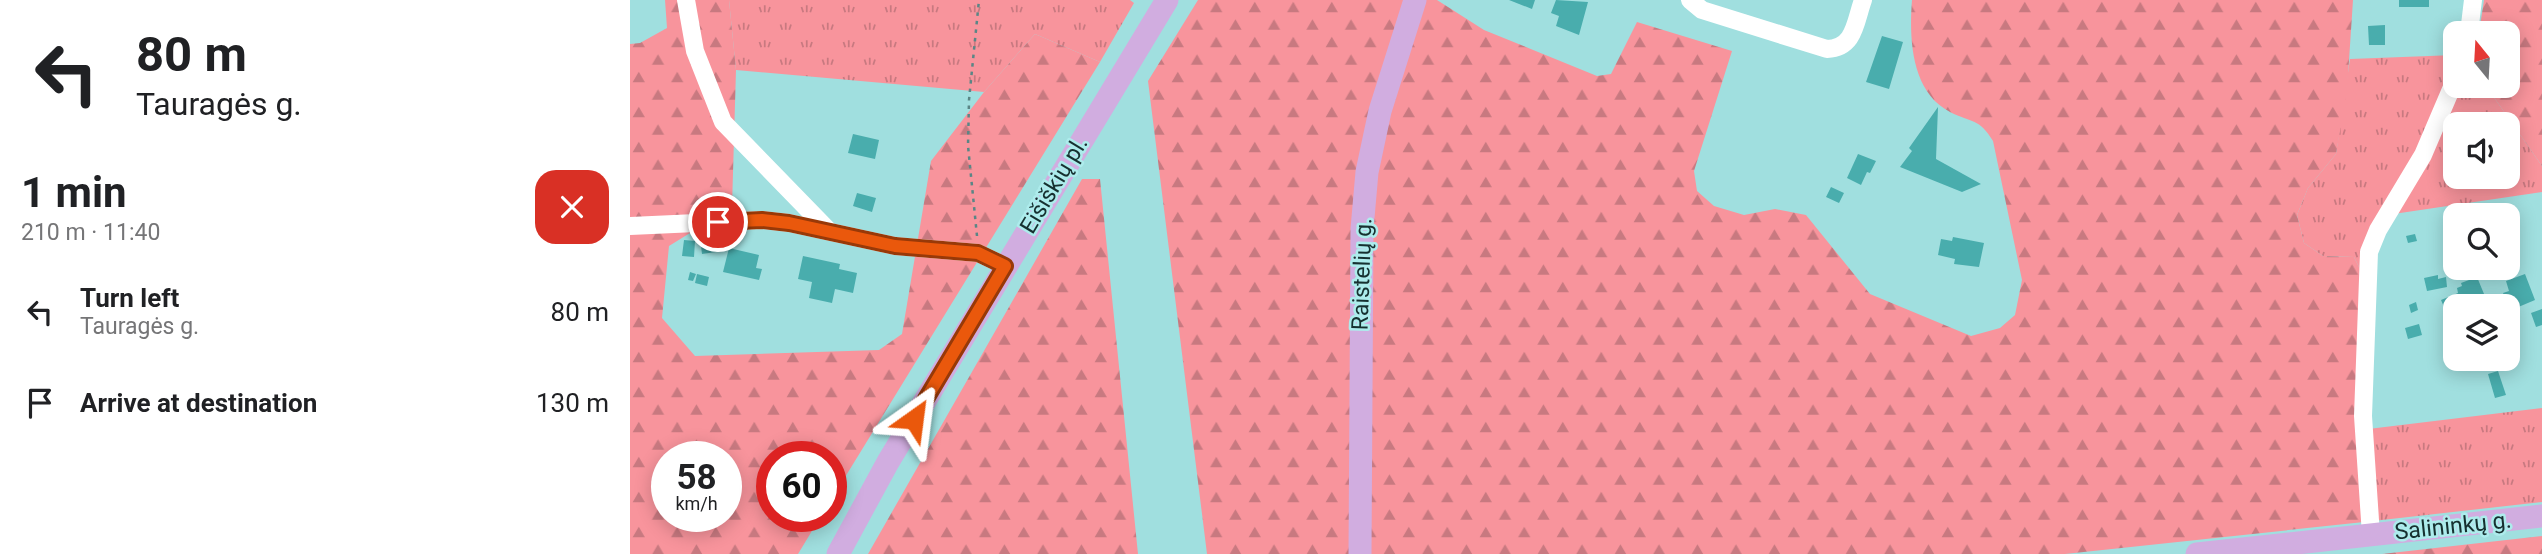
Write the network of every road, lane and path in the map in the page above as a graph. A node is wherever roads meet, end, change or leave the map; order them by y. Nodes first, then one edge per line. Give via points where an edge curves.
1 (686, 0) edge
2 (979, 0) edge
3 (1167, 0) edge
4 (1415, 0) edge
5 (1690, 0) edge
6 (1863, 0) edge
7 (2473, 0) edge
8 (2470, 21) edge
9 (2447, 98) edge
10 (630, 226) edge
11 (829, 231) junction
12 (978, 253) junction
13 (1005, 266) junction
14 (2542, 516) edge
15 (2371, 535) junction
16 (838, 554) edge
17 (1360, 554) edge
18 (2197, 554) edge

1 - 11 street via 695,51 723,122
2 - 12 path via 968,146
3 - 13 main road, Eišiškių pl.
4 - 17 main road, Raistelių g. via 1380,111 1367,172 1360,298
5 - 6 street via 1702,10 1827,49 1844,46 1850,39
7 - 8 street
9 - 15 street via 2423,155 2369,252 2364,416
10 - 11 street via 762,220
11 - 12 street via 895,246
12 - 13 street
13 - 16 main road, Eišiškių pl.
14 - 15 main road, Salininkų g.
15 - 18 main road, Salininkų g.

